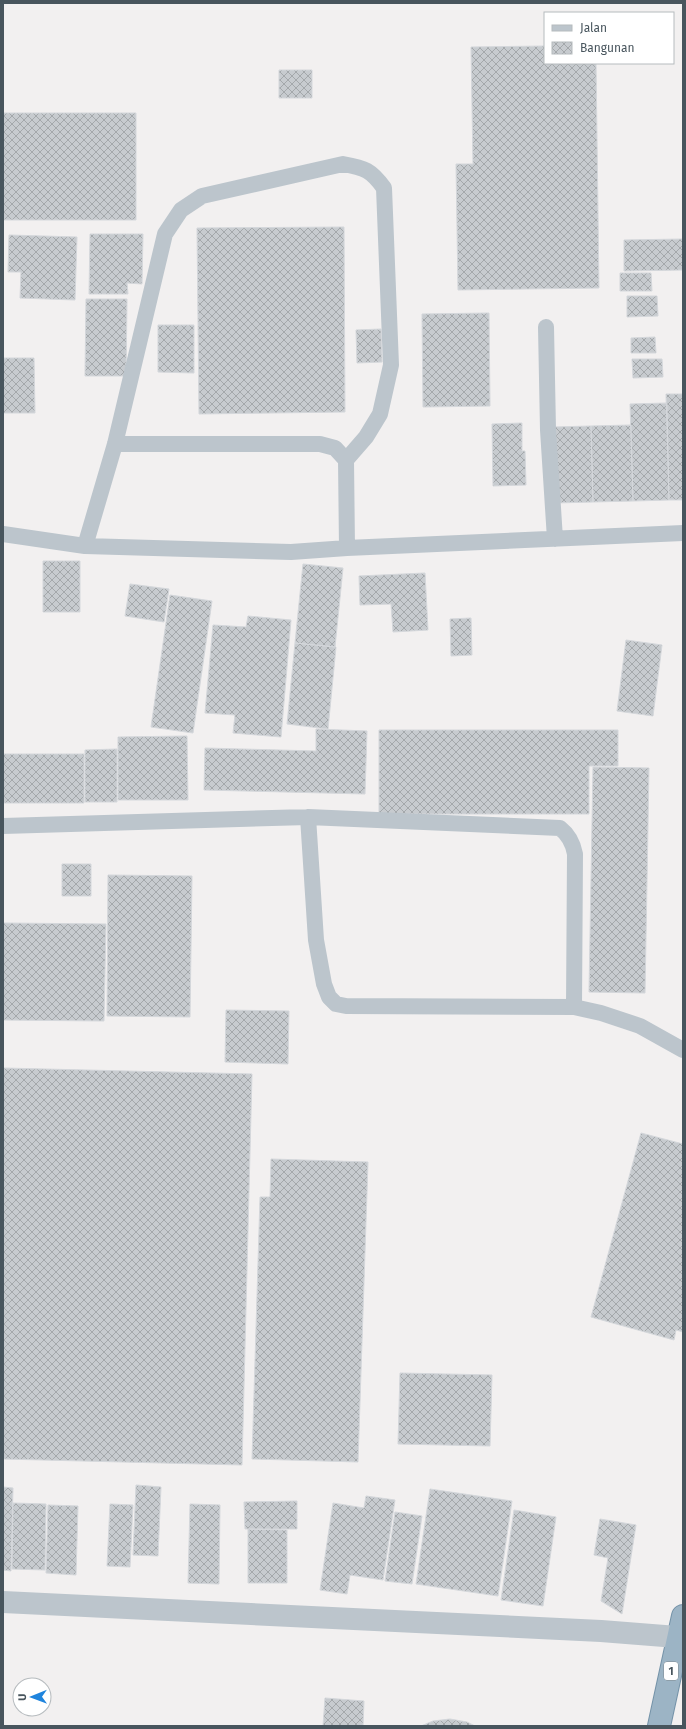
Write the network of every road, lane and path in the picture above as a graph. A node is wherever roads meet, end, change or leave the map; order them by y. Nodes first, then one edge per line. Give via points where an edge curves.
1 (546, 327) dead end
2 (115, 444) junction
3 (346, 460) junction
4 (683, 533) edge
5 (3, 534) edge
6 (555, 539) junction
7 (85, 546) junction
8 (347, 548) junction
9 (308, 817) junction
10 (3, 826) edge
11 (574, 1007) junction
12 (683, 1050) edge
13 (3, 1602) edge
14 (683, 1616) edge
15 (678, 1637) junction
16 (659, 1726) edge

1 - 6 lane via 548,430
2 - 3 lane via 320,444 335,448
2 - 3 lane via 165,234 181,210 202,196 343,164 361,167 374,175 384,188 391,365 380,414 366,437
2 - 7 lane
3 - 8 lane
4 - 6 lane
5 - 7 lane
6 - 8 lane
7 - 8 lane via 291,552
9 - 10 lane
9 - 11 lane via 316,940 324,984 329,997 336,1004
9 - 11 lane via 560,828 573,844 576,854
11 - 12 lane via 640,1026
13 - 15 street via 601,1631
14 - 15 highway, 1
15 - 16 highway, 1

